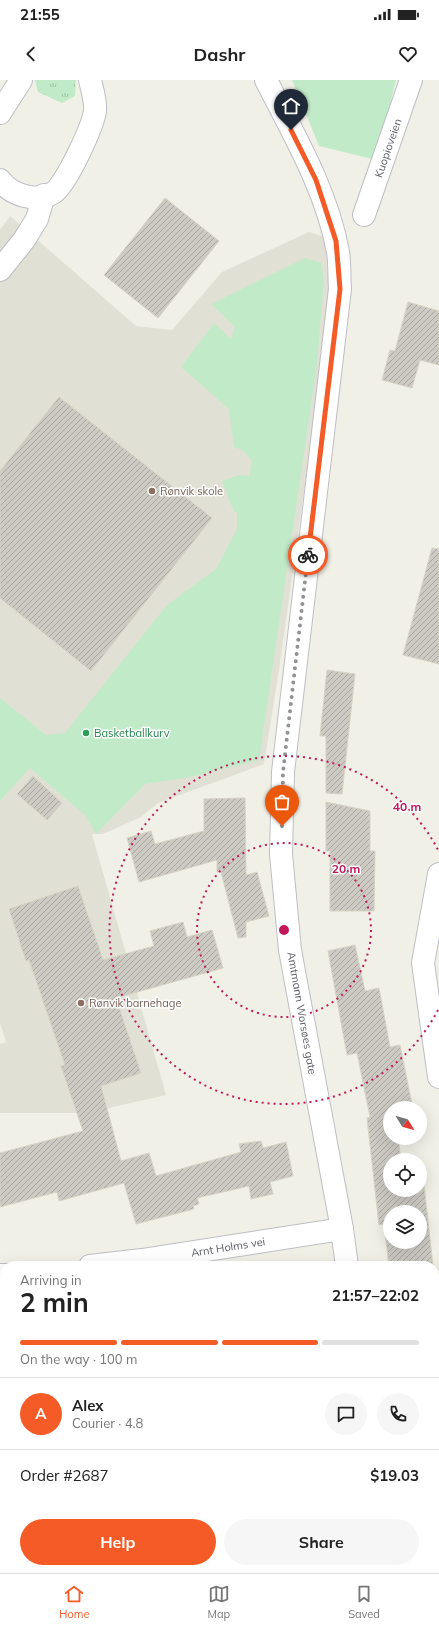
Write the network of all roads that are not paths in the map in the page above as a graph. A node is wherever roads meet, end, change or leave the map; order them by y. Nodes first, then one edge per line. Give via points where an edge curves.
1 (21, 80) edge
2 (90, 80) edge
3 (266, 80) edge
4 (411, 80) edge
5 (0, 113) edge
6 (0, 180) edge
7 (44, 195) junction
8 (364, 214) dead end
9 (0, 270) edge
10 (439, 874) edge
11 (439, 1078) edge
12 (342, 1229) junction
13 (133, 1261) edge
14 (345, 1261) edge

1 - 5 street
2 - 7 street via 95,110 85,143 53,193
3 - 12 street, Amtmann Worsøes gate via 316,180 336,241 338,255 340,289 283,772 281,854 290,950
4 - 8 street, Kuopioveien
6 - 7 street via 16,194 35,198
7 - 9 street via 37,219
10 - 11 street via 423,963
12 - 13 street, Arnt Holms vei
12 - 14 street, Amtmann Worsøes gate

